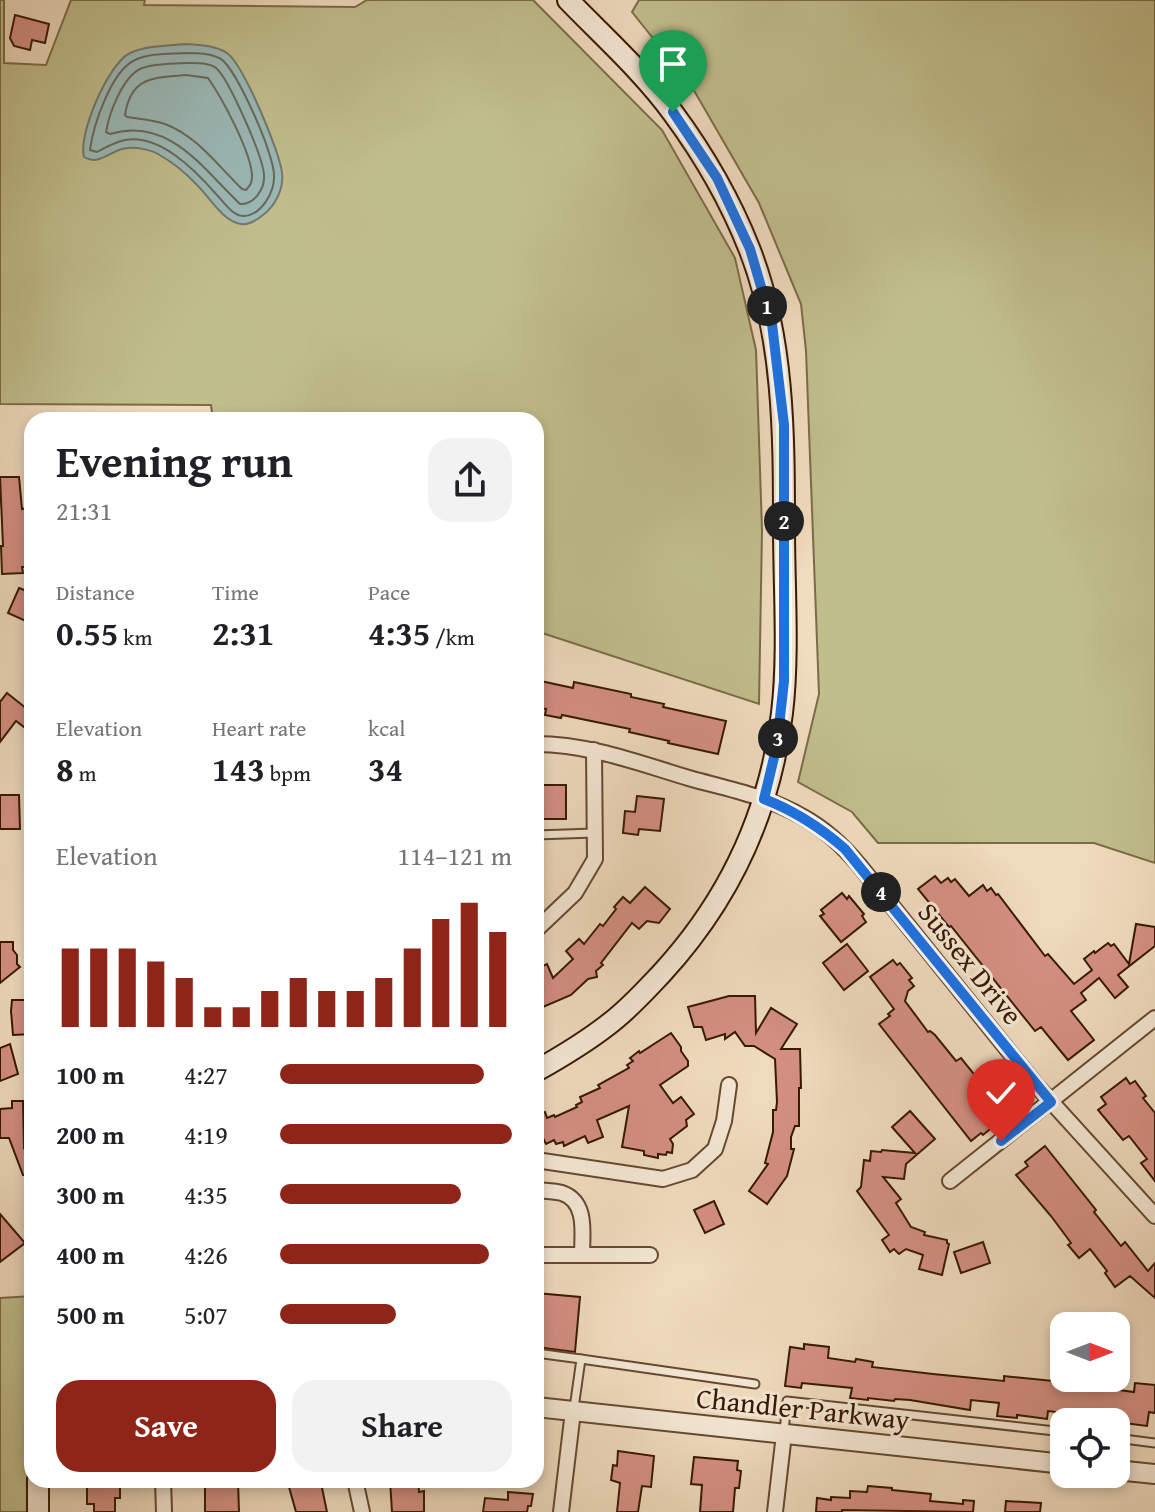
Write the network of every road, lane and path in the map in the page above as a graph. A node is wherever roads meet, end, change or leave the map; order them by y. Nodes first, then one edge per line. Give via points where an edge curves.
1 (568, 0) edge
2 (544, 744) edge
3 (594, 750) junction
4 (764, 799) junction
5 (595, 833) junction
6 (544, 835) edge
7 (544, 922) edge
8 (1155, 1018) edge
9 (544, 1067) edge
10 (729, 1085) dead end
11 (1051, 1102) junction
12 (544, 1161) edge
13 (950, 1181) dead end
14 (544, 1191) edge
15 (1155, 1216) edge
16 (544, 1255) edge
17 (582, 1255) junction
18 (650, 1255) dead end
19 (544, 1354) edge
20 (581, 1359) junction
21 (755, 1384) dead end
22 (544, 1408) edge
23 (573, 1411) junction
24 (1050, 1430) edge
25 (784, 1434) junction
26 (1130, 1440) edge
27 (1155, 1443) edge
28 (1050, 1462) edge
29 (1130, 1471) edge
30 (1155, 1474) edge
31 (38, 1488) edge
32 (163, 1488) edge
33 (357, 1488) edge
34 (38, 1512) edge
35 (164, 1512) edge
36 (362, 1512) edge
37 (561, 1512) edge
38 (775, 1512) edge

1 - 4 main road via 673,112 717,178 750,249 772,324 784,425 784,681
2 - 3 street, Sussex Drive
3 - 4 street, Sussex Drive
3 - 5 street
4 - 9 main road via 744,852 688,945 636,1002
4 - 11 street, Sussex Drive via 805,817 845,849
5 - 6 lane
5 - 7 street via 595,859 575,893
8 - 11 street
10 - 12 street via 715,1149 692,1170 663,1179
11 - 13 street
11 - 15 street, Sussex Drive
14 - 17 street via 563,1193 581,1212
16 - 17 street
17 - 18 street
19 - 20 lane
20 - 21 lane
20 - 23 lane
22 - 23 street, Chandler Parkway
23 - 25 street, Chandler Parkway
23 - 37 street
24 - 25 lane via 787,1401
25 - 28 street, Chandler Parkway
25 - 38 street
26 - 27 lane
29 - 30 street
31 - 34 main road
32 - 35 street
33 - 36 street

